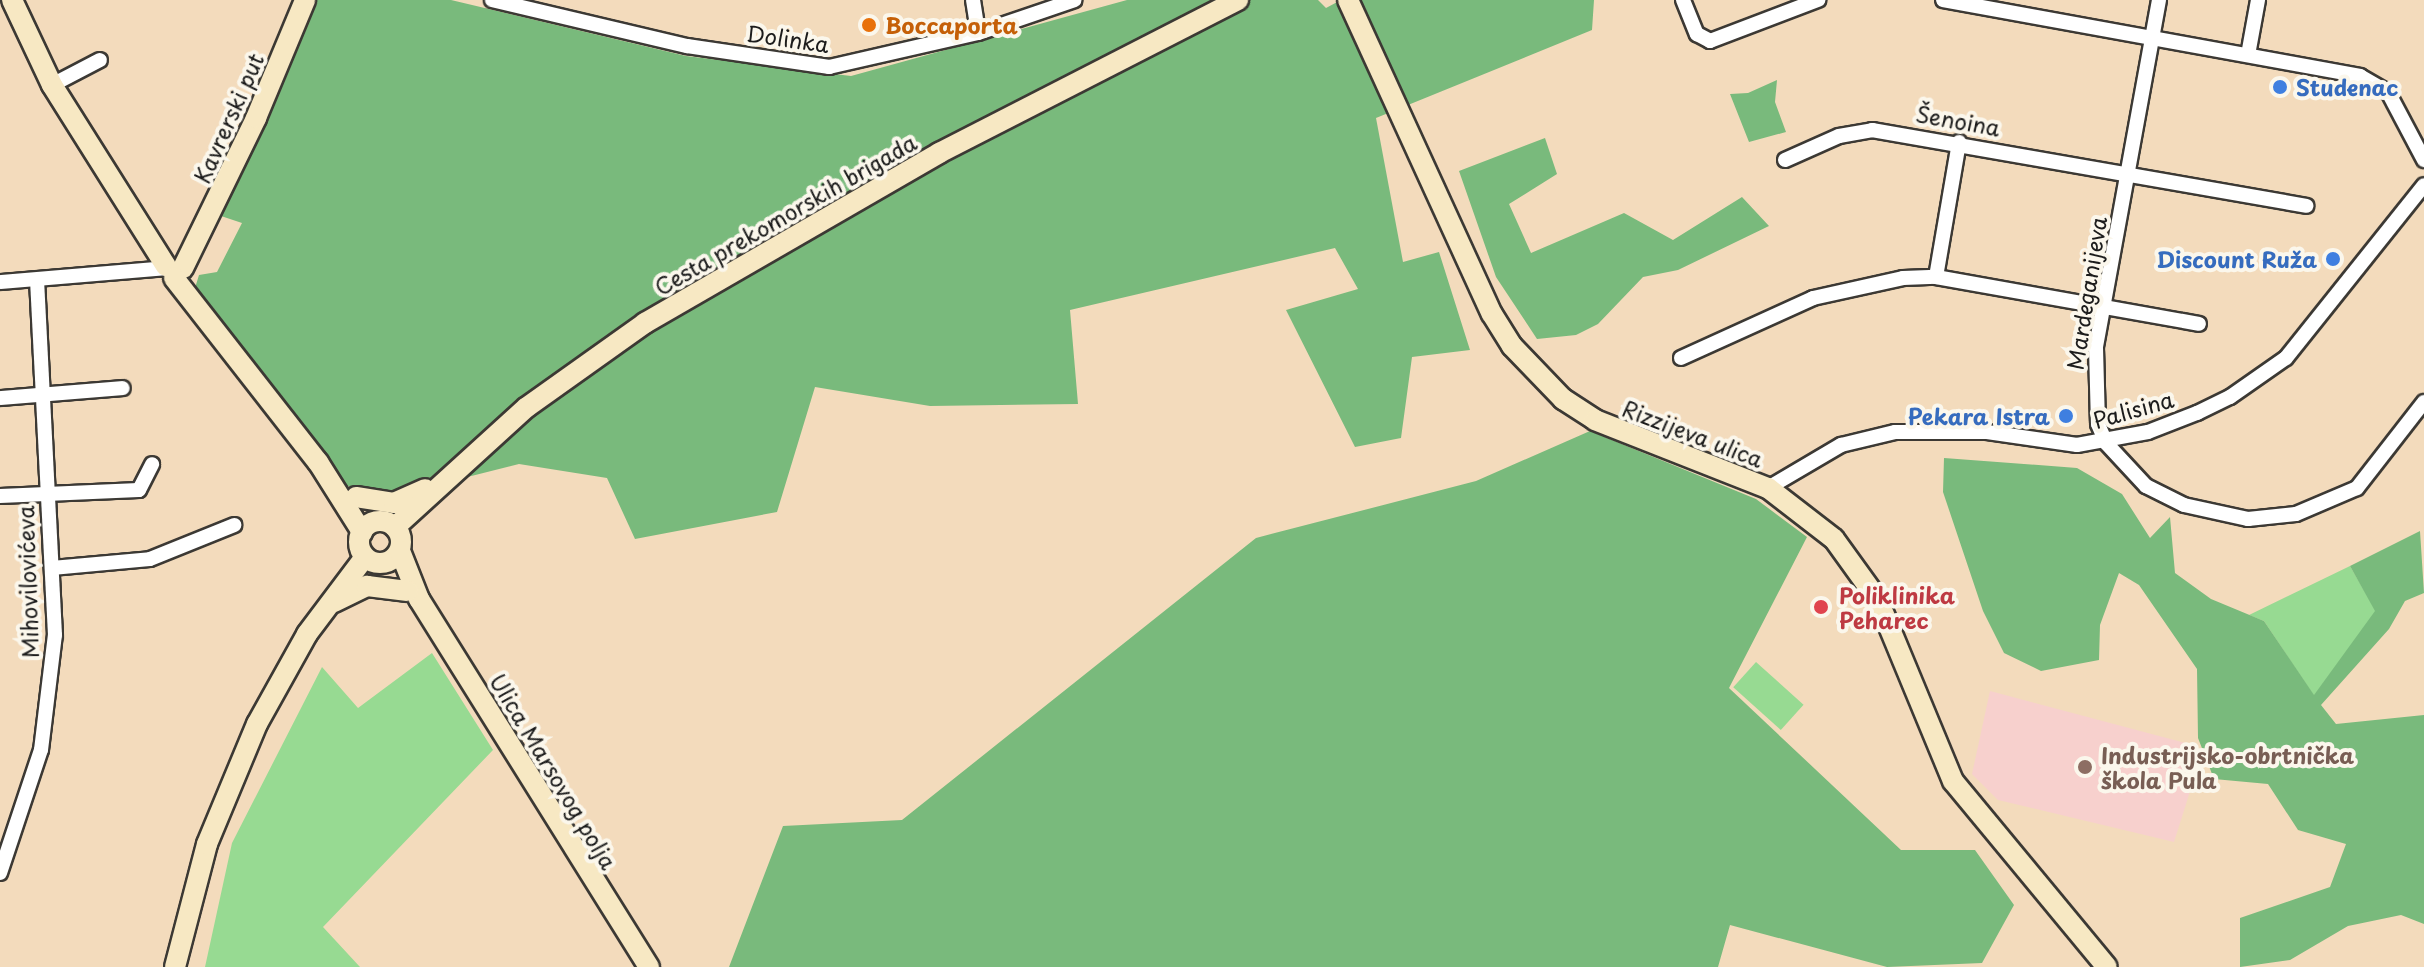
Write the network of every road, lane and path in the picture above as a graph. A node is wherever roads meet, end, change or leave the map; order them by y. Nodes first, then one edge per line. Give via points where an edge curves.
1 (12, 0) edge
2 (305, 0) edge
3 (492, 0) edge
4 (973, 0) edge
5 (1075, 0) edge
6 (1238, 0) edge
7 (1348, 0) edge
8 (1683, 0) edge
9 (1818, 0) edge
10 (1943, 0) edge
11 (2159, 0) edge
12 (2258, 0) edge
13 (978, 33) junction
14 (2152, 38) junction
15 (2248, 55) junction
16 (100, 60) dead end
17 (52, 85) junction
18 (1959, 142) junction
19 (1785, 160) dead end
20 (2424, 160) edge
21 (2128, 173) junction
22 (2424, 185) edge
23 (2306, 206) dead end
24 (172, 268) junction
25 (1936, 277) junction
26 (37, 281) junction
27 (0, 282) edge
28 (2103, 306) junction
29 (2199, 324) dead end
30 (1681, 358) dead end
31 (123, 388) dead end
32 (43, 397) junction
33 (0, 398) edge
34 (2424, 402) edge
35 (2106, 443) junction
36 (318, 462) junction
37 (152, 464) dead end
38 (439, 482) junction
39 (1768, 488) junction
40 (46, 494) junction
41 (0, 496) edge
42 (356, 497) junction
43 (234, 525) dead end
44 (378, 527) junction
45 (383, 557) junction
46 (52, 568) junction
47 (414, 595) junction
48 (324, 609) junction
49 (0, 873) edge
50 (175, 967) edge
51 (649, 967) edge
52 (2107, 967) edge

1 - 17 main road
2 - 24 main road, Kavrerski put via 233,168
3 - 13 street, Dolinka via 687,46 829,67
4 - 13 street
5 - 13 street, Dolinka
6 - 38 main road, Cesta prekomorskih brigada via 939,153 645,323 527,407
7 - 39 main road, Rizzijeva ulica via 1492,314 1512,346 1563,399 1595,420
8 - 9 street via 1702,40
10 - 14 street
11 - 14 street, Mardeganijeva
12 - 15 street
14 - 15 street
14 - 21 street, Mardeganijeva
15 - 20 street via 2360,76 2381,85
16 - 17 street
17 - 24 main road
18 - 19 street, Šenoina via 1855,131
18 - 21 street, Šenoina
18 - 25 street
21 - 23 street, Šenoina
21 - 28 street, Mardeganijeva
22 - 35 street, Palisina via 2286,358 2208,408
24 - 26 street
24 - 36 main road
25 - 28 street
25 - 30 street via 1841,289
26 - 27 street
26 - 32 street, Mihovilovićeva
28 - 29 street
28 - 35 street, Mardeganijeva via 2095,382 2098,424
31 - 32 street
32 - 33 street
32 - 40 street, Mihovilovićeva
34 - 35 street, Mardeganijeva via 2357,488 2296,514 2248,519 2184,505 2146,486
35 - 39 street, Palisina via 1906,430 1841,445
36 - 42 main road
36 - 44 main road
37 - 40 street via 139,490
38 - 42 main road via 394,503
38 - 44 main road, Cesta prekomorskih brigada
39 - 52 main road, Rizzijeva ulica via 1834,539 1859,567 1878,600 1953,781
40 - 41 street
40 - 46 street, Mihovilovićeva
42 - 44 main road
43 - 46 street via 150,559
44 - 45 main road
44 - 45 main road
45 - 47 main road, Ulica Marsovog polja
45 - 48 main road
46 - 49 street, Mihovilovićeva via 55,635 48,715 33,781
47 - 48 main road via 361,587
47 - 51 main road, Ulica Marsovog polja
48 - 50 main road via 257,724 224,797 195,881

